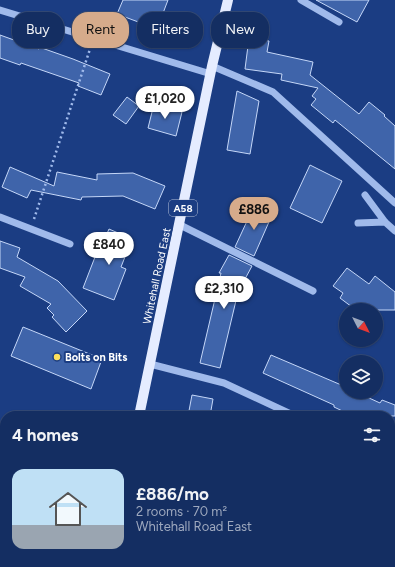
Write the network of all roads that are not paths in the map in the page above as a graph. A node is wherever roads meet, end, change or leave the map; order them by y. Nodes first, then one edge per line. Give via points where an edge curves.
1 (228, 0) edge
2 (301, 0) edge
3 (0, 10) edge
4 (339, 22) dead end
5 (212, 70) junction
6 (365, 195) dead end
7 (395, 203) edge
8 (0, 217) edge
9 (384, 222) junction
10 (358, 223) dead end
11 (180, 225) junction
12 (395, 231) edge
13 (70, 244) dead end
14 (313, 290) dead end
15 (150, 364) junction
16 (140, 411) edge
17 (284, 411) edge

1 - 5 main road, Whitehall Road East / A58
2 - 4 street
3 - 5 street via 93,39
5 - 7 street via 273,92
5 - 11 main road, Whitehall Road East / A58
6 - 9 street
8 - 13 street
9 - 10 street
9 - 12 street
11 - 14 street
11 - 15 main road, Whitehall Road East / A58
15 - 16 main road, Whitehall Road East / A58
15 - 17 street via 224,384

